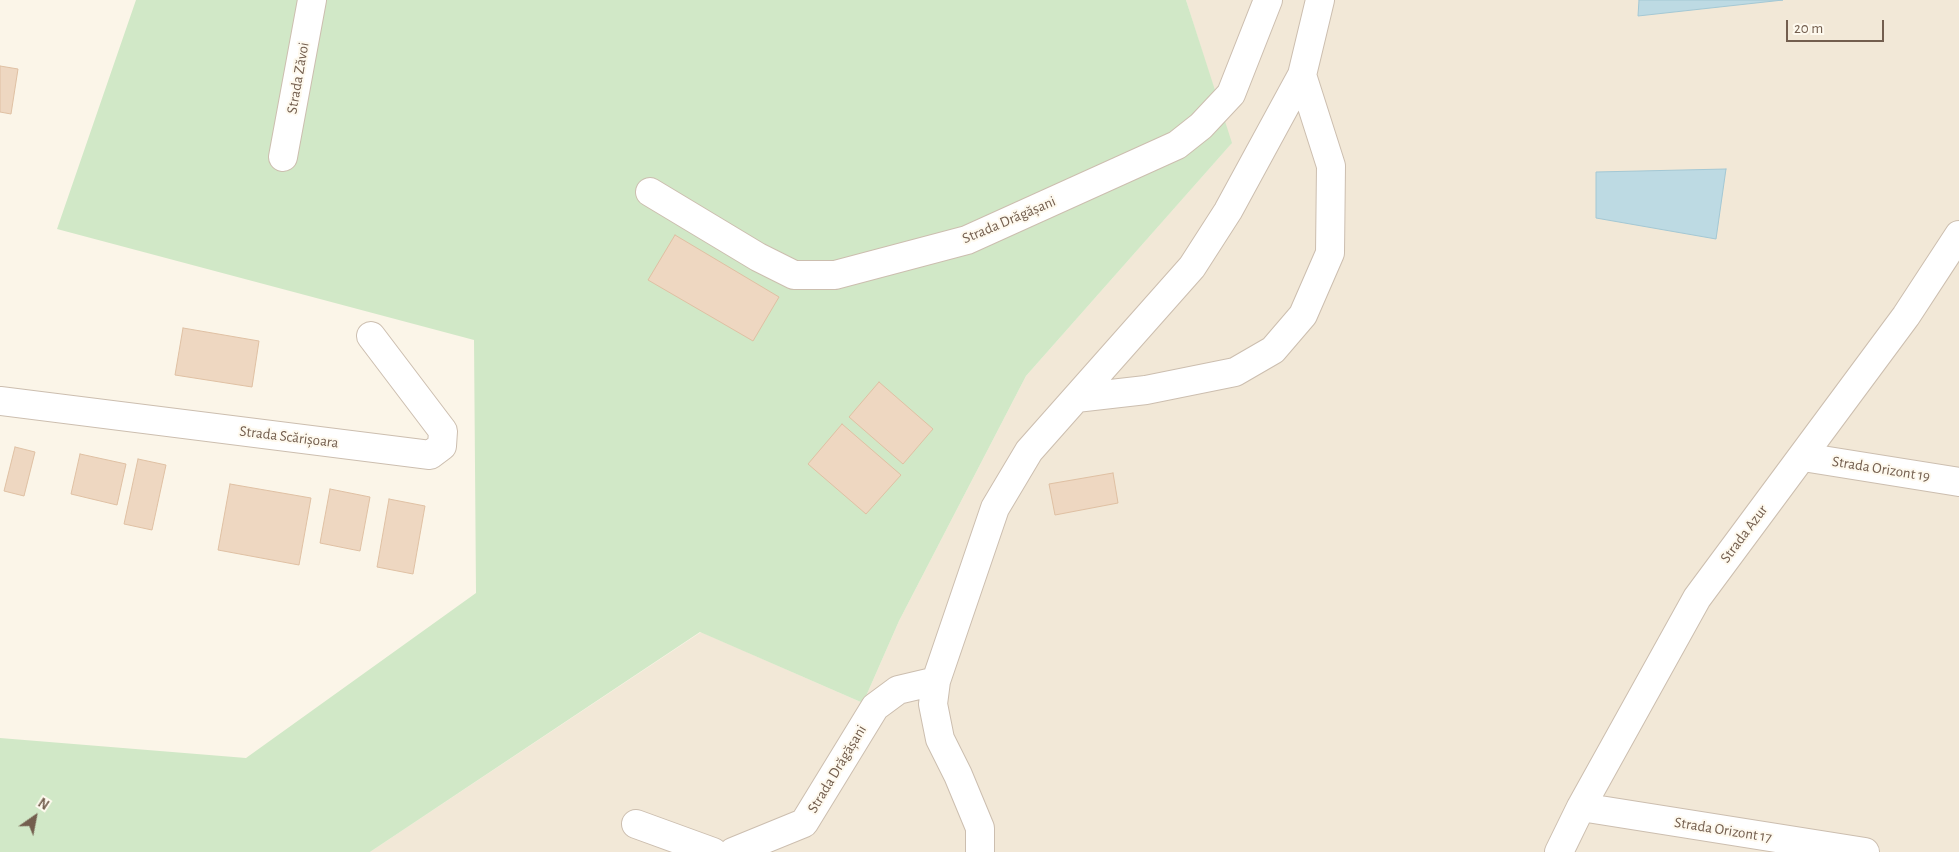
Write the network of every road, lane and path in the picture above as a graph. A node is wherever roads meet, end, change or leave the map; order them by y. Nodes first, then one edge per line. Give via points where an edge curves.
1 (312, 0) edge
2 (1268, 0) edge
3 (1320, 0) edge
4 (1302, 75) junction
5 (283, 156) dead end
6 (650, 192) dead end
7 (1959, 235) edge
8 (371, 336) dead end
9 (1076, 398) junction
10 (0, 401) edge
11 (1803, 457) junction
12 (1959, 482) edge
13 (936, 681) junction
14 (1581, 807) junction
15 (636, 824) dead end
16 (713, 852) edge
17 (733, 852) edge
18 (980, 852) edge
19 (1558, 852) edge
20 (1865, 852) edge

1 - 5 street, Strada Zăvoi
2 - 6 street, Strada Drăgășani via 1232,94 1195,131 1177,145 967,240 835,275 794,275
3 - 4 street
4 - 9 street via 1228,211 1192,267
4 - 9 street via 1331,166 1330,253 1303,315 1273,350 1235,372 1146,390
7 - 11 street, Strada Azur via 1906,316
8 - 10 street, Strada Scărișoara via 443,430 442,446 430,454
9 - 13 street via 1029,451 995,508
11 - 12 street, Strada Orizont 19
11 - 14 street, Strada Azur via 1697,598
13 - 17 street, Strada Drăgășani via 898,690 875,707 804,823
13 - 18 street via 933,704 940,739 980,828
14 - 19 street, Strada Azur
14 - 20 street, Strada Orizont 17
15 - 16 street

